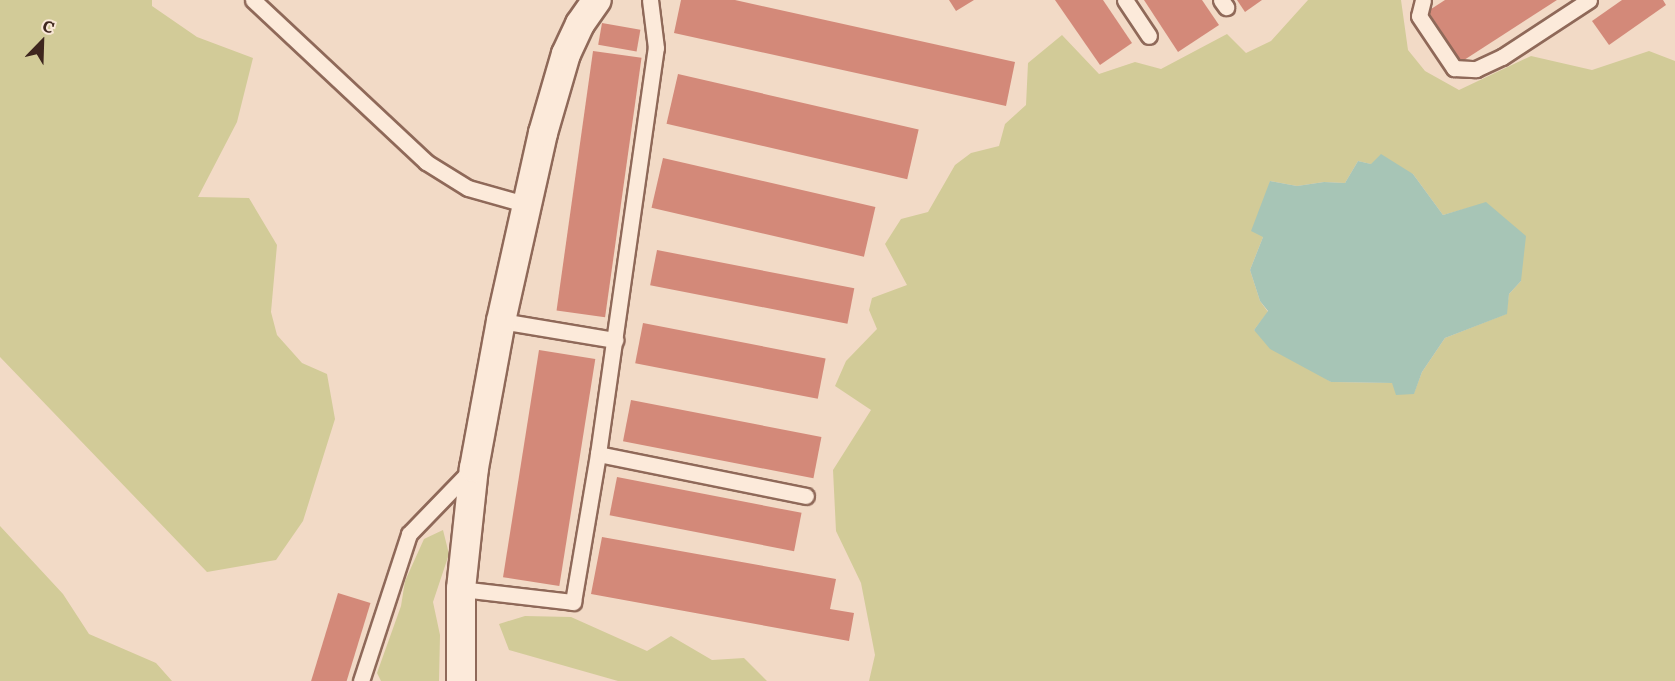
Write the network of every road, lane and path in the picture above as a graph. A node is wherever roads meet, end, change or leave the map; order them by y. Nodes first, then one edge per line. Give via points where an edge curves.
1 (253, 0) edge
2 (597, 0) edge
3 (650, 0) edge
4 (1125, 0) edge
5 (1423, 0) edge
6 (1589, 0) edge
7 (1149, 36) dead end
8 (525, 204) junction
9 (501, 321) junction
10 (615, 340) junction
11 (598, 454) junction
12 (474, 468) junction
13 (806, 495) dead end
14 (461, 589) junction
15 (361, 681) edge
16 (461, 681) edge

1 - 8 lane via 426,162 468,188
2 - 8 street via 566,54
3 - 10 lane via 656,48
4 - 7 lane
5 - 6 lane via 1419,16 1454,68 1476,69 1502,57
8 - 9 street
9 - 10 lane
9 - 12 street
10 - 11 lane
11 - 13 lane
11 - 14 lane via 573,602
12 - 14 street
12 - 15 lane via 409,534
14 - 16 street

